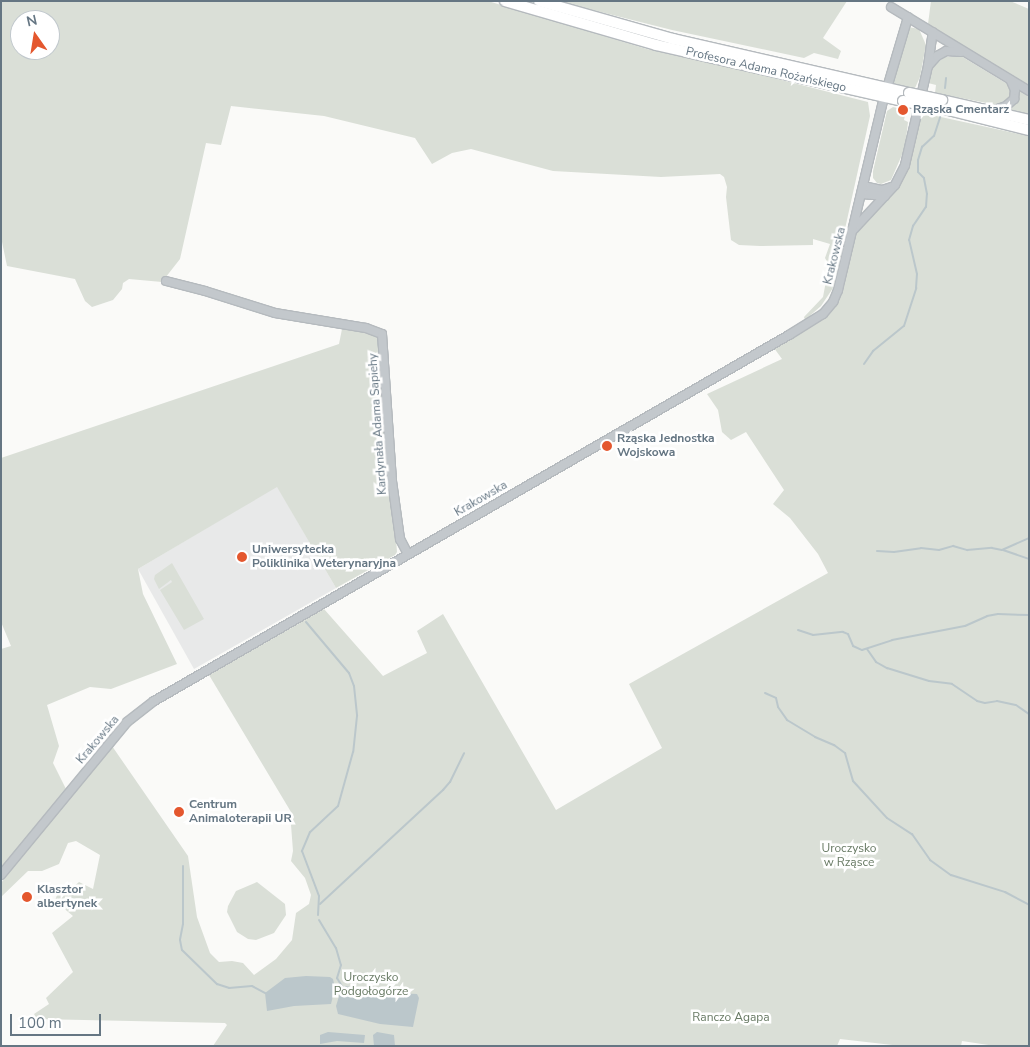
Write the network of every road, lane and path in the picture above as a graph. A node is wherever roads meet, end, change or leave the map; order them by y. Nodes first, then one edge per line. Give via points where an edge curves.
1 (506, 1) edge
2 (539, 1) edge
3 (891, 7) dead end
4 (908, 17) junction
5 (933, 32) junction
6 (965, 53) junction
7 (928, 66) junction
8 (1010, 79) junction
9 (1029, 91) edge
10 (885, 92) junction
11 (941, 104) junction
12 (990, 112) junction
13 (1029, 120) edge
14 (1029, 130) edge
15 (893, 186) junction
16 (862, 190) junction
17 (885, 196) junction
18 (853, 229) junction
19 (166, 282) dead end
20 (408, 554) junction
21 (1, 875) edge

1 - 10 main road, Profesora Adama Rożańskiego via 656,45
2 - 10 main road, Profesora Adama Rożańskiego via 665,37
3 - 4 street
4 - 5 street
4 - 10 street, Krakowska
5 - 6 street
5 - 7 street
6 - 7 street via 946,51
6 - 8 street
7 - 15 street via 907,160
8 - 9 street
8 - 12 street via 1015,90 1014,99
10 - 11 main road, Profesora Adama Rożańskiego, bridge
10 - 16 street, Krakowska
11 - 12 main road, Profesora Adama Rożańskiego
11 - 14 main road, Profesora Adama Rożańskiego
12 - 13 main road, Profesora Adama Rożańskiego
15 - 16 street via 882,190
15 - 17 street
16 - 17 street
16 - 18 street, Krakowska
17 - 18 street
18 - 20 street, Krakowska via 835,298 816,319
19 - 20 street, Kardynała Adama Sapiehy via 275,313 366,328 382,334 392,481 400,539
20 - 21 street, Krakowska via 154,701 127,722

